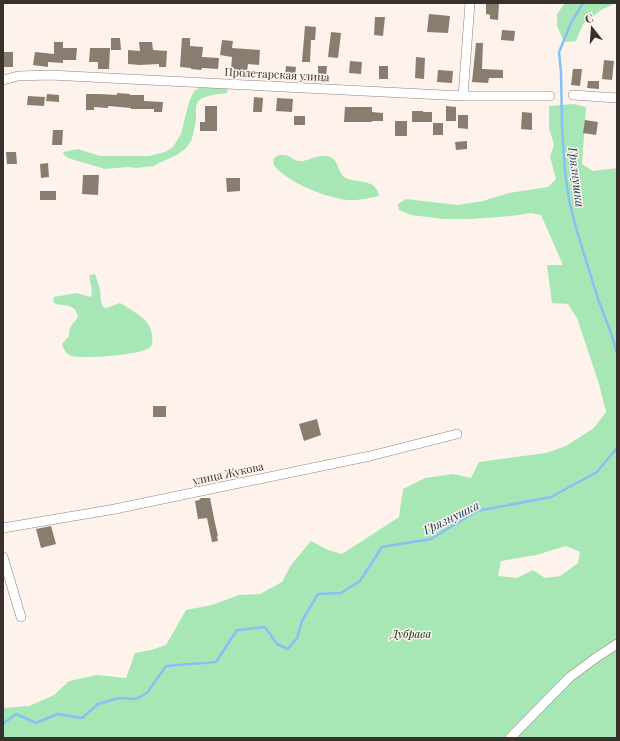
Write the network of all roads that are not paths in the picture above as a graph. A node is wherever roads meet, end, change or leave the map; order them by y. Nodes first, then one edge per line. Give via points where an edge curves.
1 (470, 3) edge
2 (3, 80) edge
3 (573, 95) dead end
4 (463, 96) junction
5 (550, 96) dead end
6 (617, 98) edge
7 (457, 434) dead end
8 (3, 528) edge
9 (3, 557) edge
10 (21, 617) dead end
11 (617, 644) edge
12 (510, 738) edge

1 - 4 street
2 - 4 street, Пролетарская улица via 18,76 50,75
3 - 6 street
4 - 5 street, Пролетарская улица
7 - 8 street, улица Жукова via 370,456 115,509
9 - 10 street
11 - 12 street via 570,677

